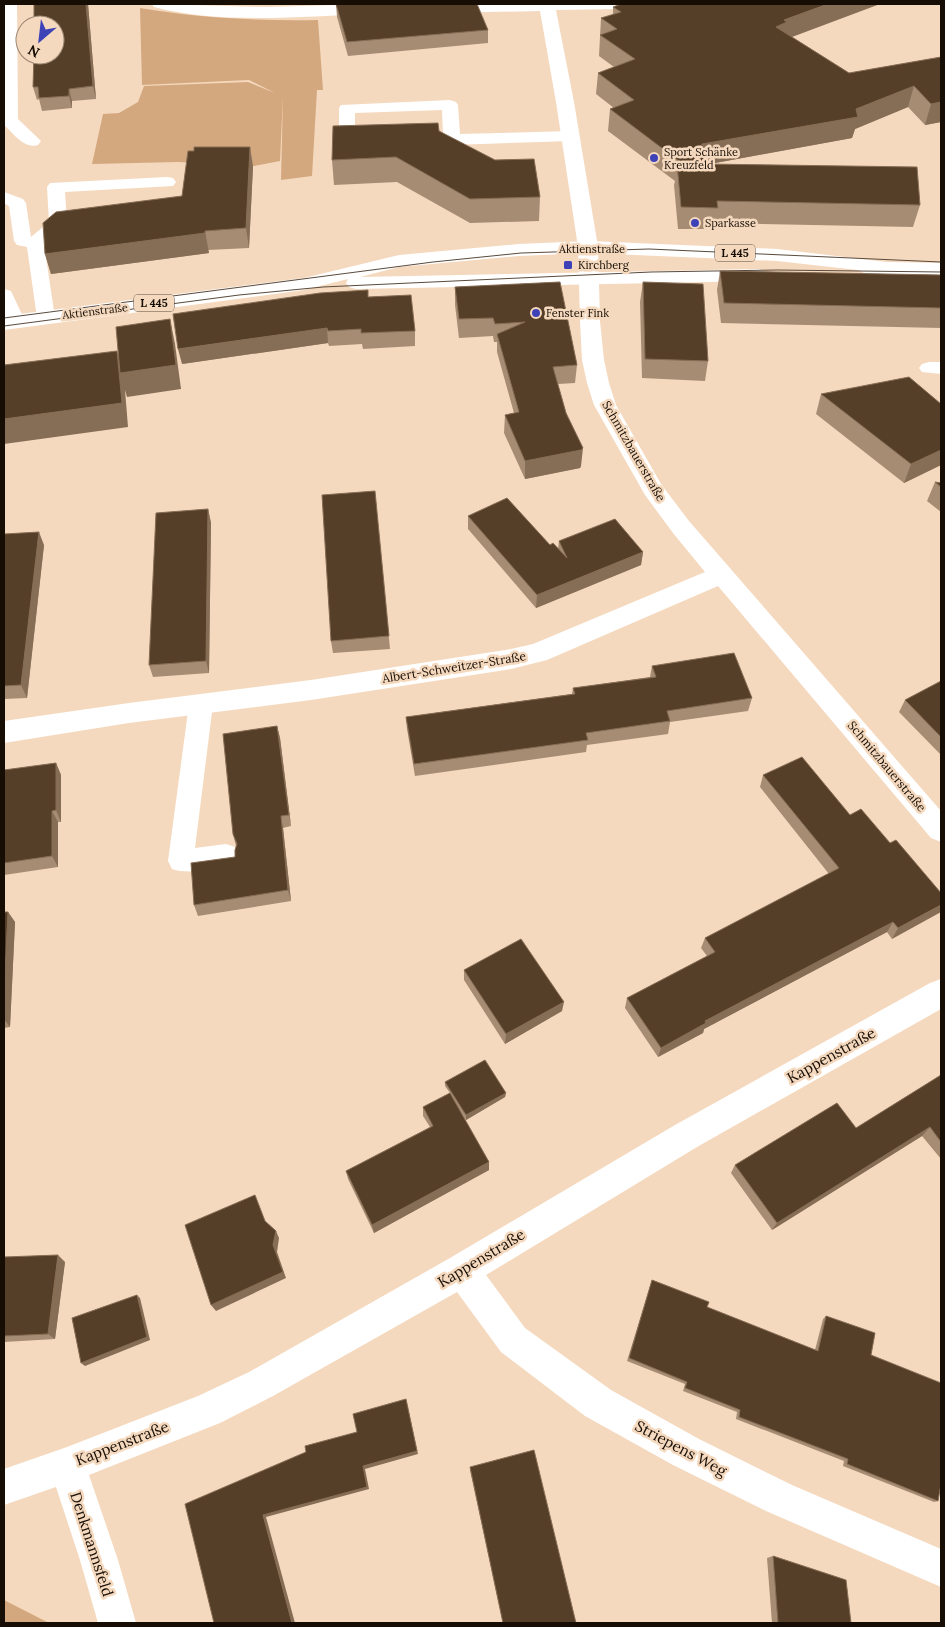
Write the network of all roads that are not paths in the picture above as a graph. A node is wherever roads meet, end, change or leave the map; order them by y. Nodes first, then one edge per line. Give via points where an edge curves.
1 (9, 4) edge
2 (160, 4) edge
3 (620, 4) edge
4 (547, 6) junction
5 (421, 8) edge
6 (392, 9) edge
7 (571, 136) junction
8 (452, 140) junction
9 (32, 141) dead end
10 (404, 141) edge
11 (376, 142) edge
12 (167, 182) dead end
13 (4, 197) edge
14 (35, 243) junction
15 (588, 247) junction
16 (882, 267) junction
17 (941, 268) edge
18 (590, 278) junction
19 (304, 284) junction
20 (4, 295) edge
21 (46, 318) junction
22 (10, 322) edge
23 (723, 574) junction
24 (201, 704) junction
25 (4, 732) edge
26 (941, 830) edge
27 (226, 855) dead end
28 (941, 993) edge
29 (462, 1270) junction
30 (67, 1465) junction
31 (4, 1487) edge
32 (941, 1568) edge
33 (117, 1623) edge

1 - 9 street via 9,120
2 - 6 street via 237,12
3 - 4 street
4 - 5 street
4 - 7 street, Schmitzbauerstraße
7 - 8 lane
7 - 15 street, Schmitzbauerstraße
8 - 10 lane
8 - 11 lane via 450,106 347,108 347,142
12 - 14 lane via 56,187 58,224
13 - 14 lane via 17,203 24,241
14 - 21 lane
15 - 16 street, Aktienstraße / L 445 via 777,255
15 - 18 street, Schmitzbauerstraße
15 - 19 street, Aktienstraße / L 445 via 399,261
16 - 17 street, Aktienstraße / L 445
16 - 18 street, Aktienstraße / L 445 via 768,275
18 - 19 street, Aktienstraße / L 445
18 - 23 street, Schmitzbauerstraße via 593,360 605,405 653,490
19 - 21 street, Aktienstraße / L 445
20 - 22 lane
21 - 22 street, Aktienstraße / L 445
23 - 24 street, Albert-Schweitzer-Straße via 538,652 511,660
23 - 26 street, Schmitzbauerstraße
24 - 25 street, Albert-Schweitzer-Straße
24 - 27 lane via 181,861
28 - 29 street, Kappenstraße via 686,1136
29 - 30 street, Kappenstraße via 262,1384 207,1410
29 - 32 street, Striepens Weg via 513,1340 598,1403 686,1452 780,1498
30 - 31 street, Kappenstraße
30 - 33 street, Denkmannsfeld

